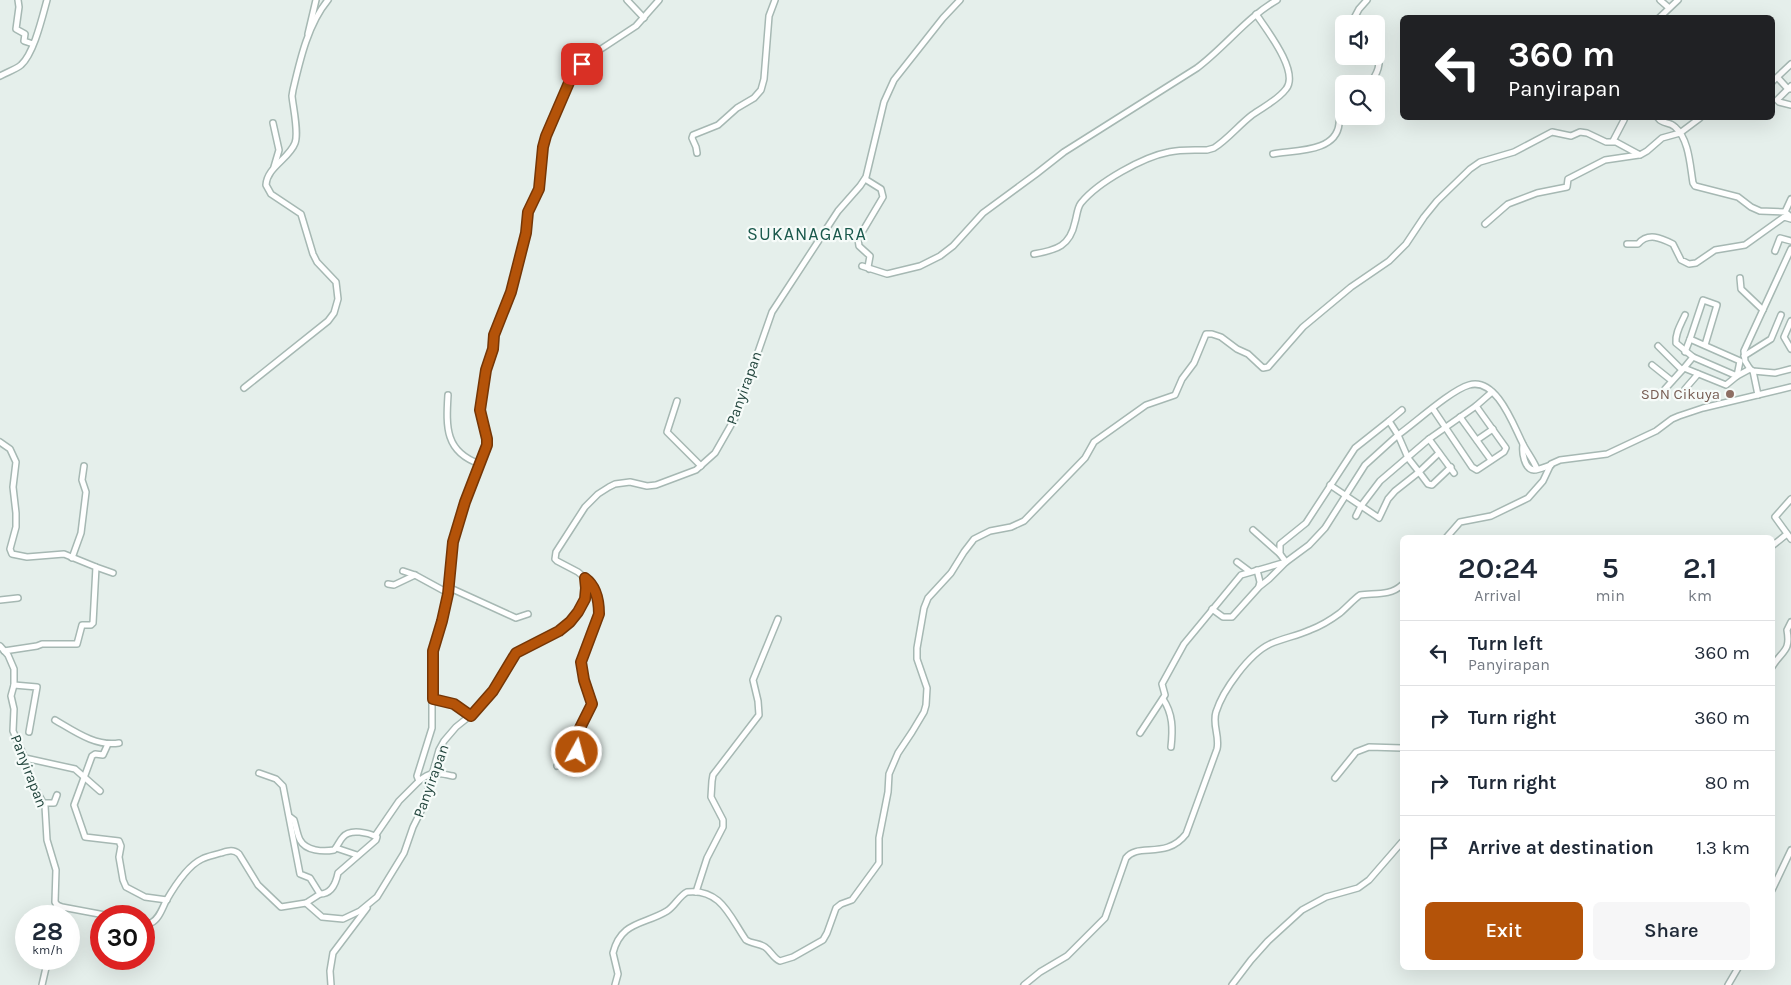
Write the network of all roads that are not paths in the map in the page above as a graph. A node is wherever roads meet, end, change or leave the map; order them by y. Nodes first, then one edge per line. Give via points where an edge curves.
1 (18, 0) edge
2 (47, 0) edge
3 (316, 0) edge
4 (328, 0) edge
5 (627, 0) edge
6 (659, 0) edge
7 (775, 0) edge
8 (960, 0) edge
9 (1277, 0) edge
10 (1367, 0) edge
11 (1660, 0) edge
12 (1678, 0) edge
13 (1668, 8) junction
14 (1256, 14) junction
15 (1355, 15) edge
16 (1662, 15) edge
17 (644, 18) junction
18 (308, 37) junction
19 (33, 44) junction
20 (1791, 64) edge
21 (0, 76) edge
22 (1778, 78) junction
23 (1775, 80) edge
24 (1790, 88) edge
25 (1791, 105) edge
26 (1624, 120) dead end
27 (1660, 120) edge
28 (1697, 120) edge
29 (273, 123) dead end
30 (1338, 125) edge
31 (1680, 133) junction
32 (1613, 141) junction
33 (696, 153) dead end
34 (1273, 154) dead end
35 (1640, 155) junction
36 (273, 170) junction
37 (865, 179) junction
38 (1791, 199) edge
39 (1786, 212) junction
40 (1791, 218) edge
41 (1485, 224) dead end
42 (1791, 241) edge
43 (1627, 244) dead end
44 (1791, 249) edge
45 (1775, 250) dead end
46 (1034, 254) dead end
47 (862, 266) dead end
48 (869, 269) junction
49 (1740, 278) dead end
50 (1764, 310) junction
51 (1685, 314) dead end
52 (1781, 315) dead end
53 (1791, 321) edge
54 (1690, 339) junction
55 (1705, 345) junction
56 (1658, 346) dead end
57 (1791, 349) edge
58 (1685, 352) junction
59 (1744, 356) junction
60 (1693, 358) junction
61 (1652, 364) dead end
62 (1683, 369) junction
63 (1791, 369) edge
64 (1752, 370) junction
65 (1698, 374) junction
66 (1737, 376) junction
67 (1672, 381) junction
68 (1791, 387) edge
69 (244, 388) dead end
70 (1665, 389) dead end
71 (1685, 389) dead end
72 (1492, 392) junction
73 (448, 395) dead end
74 (1758, 395) junction
75 (677, 401) dead end
76 (1476, 406) junction
77 (1433, 409) junction
78 (1402, 410) dead end
79 (1460, 416) junction
80 (1389, 420) junction
81 (1445, 427) junction
82 (1492, 429) junction
83 (1398, 436) junction
84 (1429, 439) junction
85 (1476, 440) junction
86 (0, 442) edge
87 (1439, 453) junction
88 (1408, 458) junction
89 (1491, 460) junction
90 (480, 464) junction
91 (1551, 464) junction
92 (84, 466) dead end
93 (701, 466) junction
94 (1451, 467) junction
95 (1419, 472) junction
96 (1454, 473) dead end
97 (1330, 485) junction
98 (1346, 496) junction
99 (1791, 499) edge
100 (1361, 506) junction
101 (1356, 516) dead end
102 (1253, 530) dead end
103 (1787, 534) junction
104 (1449, 535) edge
105 (1791, 539) edge
106 (1775, 544) edge
107 (1280, 554) junction
108 (72, 558) junction
109 (1237, 562) dead end
110 (1286, 562) junction
111 (96, 567) junction
112 (1257, 570) junction
113 (402, 571) dead end
114 (1250, 571) junction
115 (113, 573) dead end
116 (415, 575) junction
117 (585, 578) junction
118 (388, 584) dead end
119 (1259, 586) junction
120 (1400, 586) edge
121 (448, 587) junction
122 (448, 594) junction
123 (18, 598) dead end
124 (0, 600) edge
125 (1212, 610) junction
126 (528, 614) dead end
127 (778, 619) dead end
128 (1791, 622) edge
129 (0, 646) edge
130 (4, 651) junction
131 (1775, 663) edge
132 (14, 685) junction
133 (1163, 698) junction
134 (433, 699) junction
135 (471, 716) junction
136 (55, 720) dead end
137 (29, 732) dead end
138 (1140, 733) dead end
139 (119, 743) dead end
140 (108, 744) junction
141 (1171, 747) dead end
142 (1400, 748) edge
143 (25, 758) junction
144 (557, 766) dead end
145 (433, 772) junction
146 (259, 773) dead end
147 (453, 776) dead end
148 (85, 778) junction
149 (1335, 778) dead end
150 (419, 781) junction
151 (100, 791) dead end
152 (57, 795) dead end
153 (44, 803) junction
154 (290, 817) junction
155 (375, 836) junction
156 (1400, 844) edge
157 (336, 848) junction
158 (1791, 850) edge
159 (357, 855) junction
160 (1775, 884) edge
161 (696, 892) junction
162 (320, 894) junction
163 (167, 900) junction
164 (306, 903) junction
165 (57, 905) edge
166 (369, 906) junction
167 (155, 920) edge
168 (45, 970) edge
169 (1737, 970) edge
170 (42, 985) edge
171 (331, 985) edge
172 (615, 985) edge
173 (1024, 985) edge
174 (1232, 985) edge
175 (1728, 985) edge

1 - 19 street via 16,29 25,34 24,41
2 - 19 street
3 - 18 street
4 - 18 street
5 - 17 street
6 - 17 street
7 - 33 street via 769,16 761,90 718,125 693,135
8 - 37 street, Panyirapan via 894,80 884,102
9 - 14 street
10 - 15 street
11 - 13 street
12 - 13 street
13 - 16 street
14 - 46 street via 1290,72 1287,89 1214,148 1167,152 1124,170 1103,183 1078,208 1068,242
14 - 48 street via 1197,68 1086,136 994,204 944,253 920,266 896,273
17 - 90 street via 576,70 546,136 539,189 528,212 511,292 486,370 480,410 487,445
18 - 36 street via 292,96 295,144
19 - 21 street via 20,66
20 - 22 street
22 - 23 street
22 - 24 street
24 - 25 street via 1777,100
26 - 32 street
27 - 31 street via 1673,125
28 - 31 street
29 - 36 street via 279,150
30 - 34 street via 1329,140 1316,148
31 - 35 street via 1662,138
31 - 39 street via 1696,186 1740,198 1760,211
32 - 35 street
32 - 161 street via 1606,142 1587,133 1571,136 1552,132 1514,152 1479,163 1437,201 1390,261 1351,287 1303,327 1268,368 1263,368 1221,337 1206,334 1175,395 1146,405 1094,442 1085,458 1024,521 984,534 970,544 925,604 917,659 926,680 926,705 889,774 878,863 851,901 836,908 827,933 818,944 780,961 764,946 746,940 717,898
35 - 41 street via 1601,162 1568,179 1568,186 1508,204
36 - 69 street via 266,180 268,190 301,214 317,262 336,282 337,306 321,327
37 - 48 street via 881,189 883,197 858,239 859,246 870,256
37 - 93 street, Panyirapan via 838,212 772,312 735,418 717,449
38 - 39 street
39 - 40 street
40 - 43 street via 1784,217 1745,245 1715,250 1696,263 1681,260 1673,244 1653,237 1644,238 1638,244
42 - 45 street via 1780,238
44 - 50 street
47 - 48 street
49 - 50 street via 1742,290
50 - 59 street via 1747,342
51 - 58 street via 1675,340
52 - 59 street via 1771,339
53 - 57 street via 1784,337
54 - 55 street
54 - 55 street via 1703,300 1717,305
54 - 58 street
55 - 66 street via 1740,361
56 - 62 street
58 - 60 street
59 - 64 street
60 - 62 street
60 - 66 street
61 - 67 street
62 - 65 street
62 - 67 street
63 - 64 street via 1775,373
64 - 66 street
64 - 74 street
65 - 66 street via 1726,386
65 - 71 street
67 - 70 street
68 - 74 street
72 - 76 street
72 - 77 street via 1481,385 1468,385
72 - 91 street via 1504,407 1537,469
73 - 90 street via 451,442 460,453
74 - 91 street via 1679,416 1656,431 1607,454 1567,458
75 - 93 street via 667,432
76 - 79 street
76 - 82 street
77 - 81 street
77 - 83 street
78 - 80 street
79 - 81 street
79 - 85 street
80 - 83 street
80 - 97 street via 1355,448
81 - 84 street
81 - 89 street via 1474,469 1480,469
82 - 85 street
82 - 89 street via 1506,449
83 - 88 street
83 - 98 street via 1365,465
84 - 87 street
84 - 88 street
85 - 89 street
86 - 108 street via 7,445 16,462 12,487 16,527 10,549 12,554 27,557 61,554
87 - 94 street
87 - 95 street
88 - 95 street
88 - 100 street via 1380,481
90 - 121 street via 453,542
91 - 104 street via 1543,481 1528,498 1490,516 1460,522
92 - 108 street via 82,480 86,492 81,533
93 - 117 street, Panyirapan via 656,485 615,484 589,502 555,556 557,561
94 - 95 street via 1432,485
94 - 96 street
95 - 100 street via 1388,499 1379,518
97 - 98 street
97 - 107 street via 1306,523 1280,544
98 - 100 street
98 - 110 street via 1318,537
99 - 103 street via 1775,517
100 - 101 street
102 - 107 street
103 - 105 street
103 - 106 street
107 - 110 street
108 - 111 street
109 - 114 street
110 - 112 street
110 - 119 street
111 - 115 street
111 - 130 street via 93,623 82,625 77,644 42,644
112 - 114 street
112 - 119 street
113 - 116 street
114 - 125 street via 1241,575
116 - 118 street via 394,585
116 - 122 street
117 - 135 street, Panyirapan via 585,599 570,622 516,653 493,691
117 - 144 street via 593,585 599,606 581,662 592,704 579,730 577,752
119 - 125 street via 1232,617 1223,617
120 - 173 street via 1373,596 1360,595 1338,614 1310,630 1258,651 1241,668 1216,712 1217,749 1186,834 1168,847 1129,854 1106,918 1067,956
121 - 122 street
121 - 126 street via 516,618
122 - 134 street via 433,651
123 - 124 street
125 - 133 street via 1173,662 1162,684 1166,694
127 - 161 street via 753,680 759,715 712,781 712,797 723,827
128 - 131 street via 1787,628 1788,646
129 - 130 street, Panyirapan
130 - 132 street, Panyirapan via 13,665
132 - 137 street via 37,687
132 - 143 street, Panyirapan via 12,728
133 - 138 street
133 - 141 street via 1172,718
134 - 135 street via 454,704
134 - 150 street via 432,728 417,776
135 - 145 street, Panyirapan via 444,741
136 - 140 street
139 - 140 street
140 - 148 street via 103,755 93,755
142 - 149 street via 1368,748 1356,752
143 - 148 street via 70,767
143 - 153 street, Panyirapan via 32,783
145 - 147 street
145 - 150 street
145 - 166 street, Panyirapan via 421,812 400,860
146 - 154 street via 283,786
148 - 151 street
148 - 163 street via 74,806 85,837 120,841 119,857 126,887 145,897
150 - 155 street via 399,801
152 - 153 street via 54,803
153 - 165 street, Panyirapan via 47,840 56,870 54,897
154 - 157 street via 303,844 325,852
154 - 162 street via 300,875 310,878
155 - 157 street via 362,832 348,834
155 - 159 street via 377,840
156 - 174 street via 1380,869 1358,888 1326,897 1302,910 1268,941
157 - 159 street
158 - 160 street
159 - 162 street via 338,873 333,888
161 - 172 street via 685,892 668,910 623,932 613,953 618,974
162 - 164 street
163 - 164 street via 198,861 232,851 239,854 258,885 279,906
163 - 167 street
164 - 166 street, Panyirapan via 322,917 333,919 348,917
166 - 171 street via 333,953
168 - 170 street
169 - 175 street

